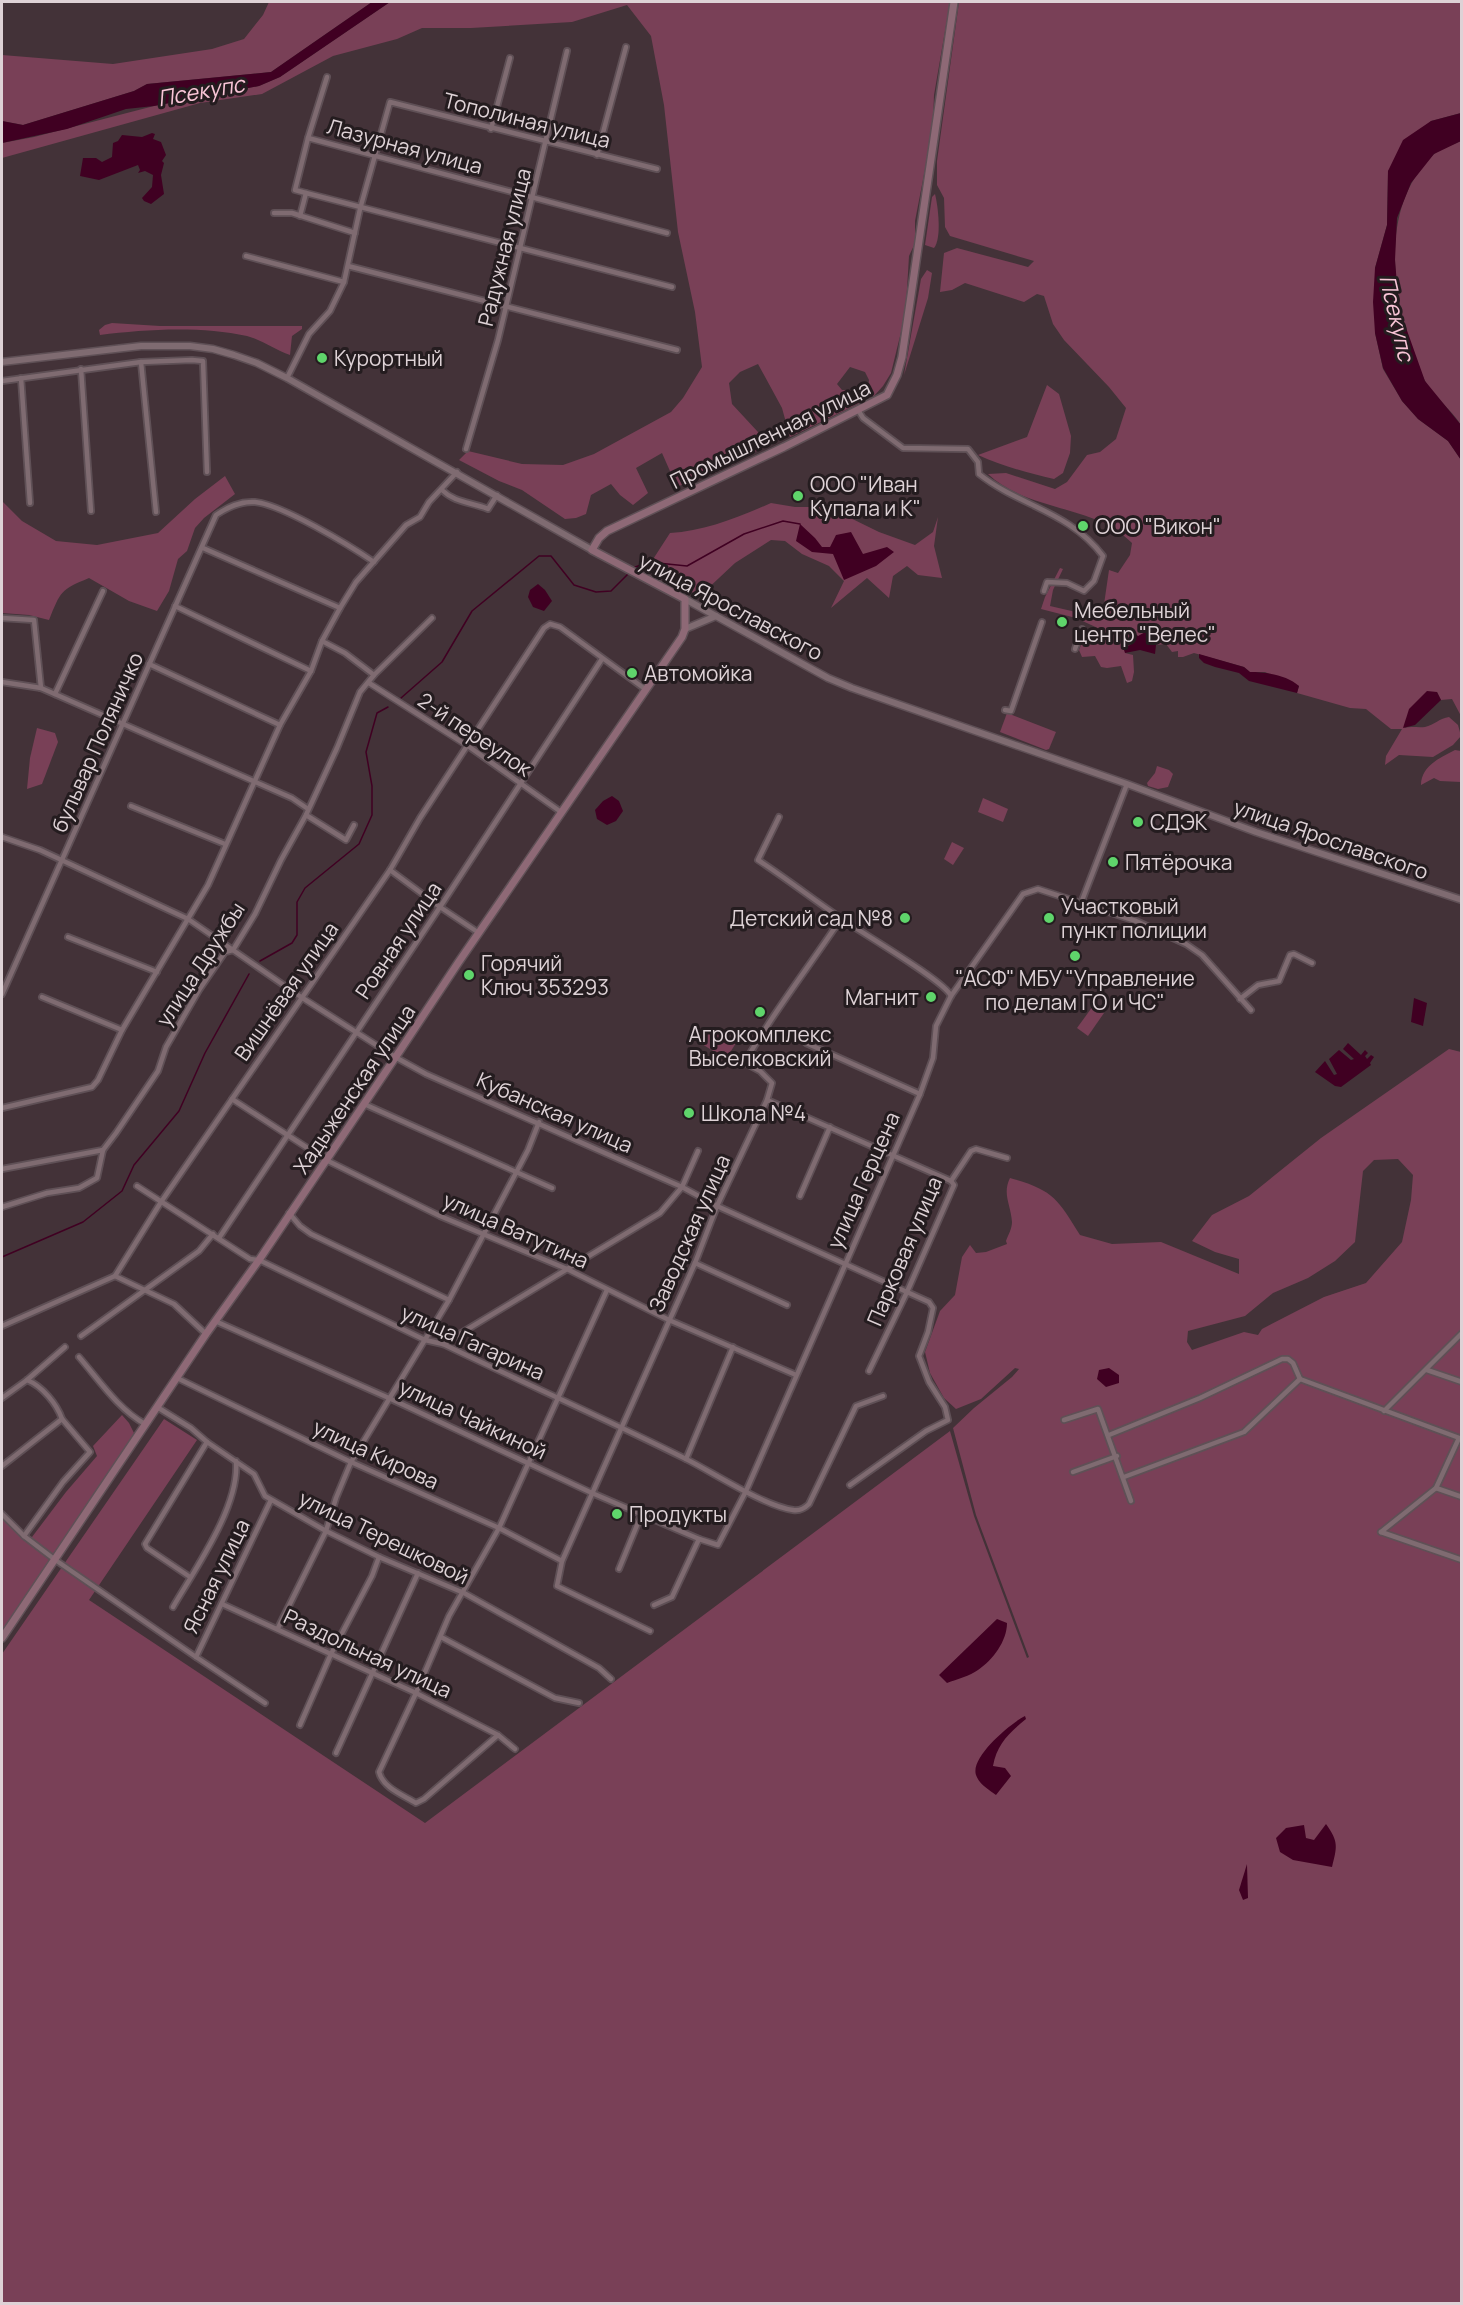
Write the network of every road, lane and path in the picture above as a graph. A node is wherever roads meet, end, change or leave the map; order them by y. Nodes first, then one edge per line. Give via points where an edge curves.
1 (954, 2) edge
2 (626, 47) dead end
3 (567, 51) dead end
4 (510, 58) dead end
5 (327, 77) dead end
6 (491, 129) junction
7 (308, 138) junction
8 (546, 142) junction
9 (597, 155) junction
10 (375, 156) junction
11 (657, 169) dead end
12 (306, 193) junction
13 (533, 197) junction
14 (361, 207) junction
15 (274, 213) dead end
16 (300, 216) junction
17 (667, 233) dead end
18 (355, 234) junction
19 (520, 250) junction
20 (246, 256) dead end
21 (348, 266) junction
22 (344, 282) junction
23 (672, 287) dead end
24 (506, 305) junction
25 (677, 350) dead end
26 (2, 362) edge
27 (141, 362) junction
28 (81, 369) junction
29 (21, 378) junction
30 (287, 378) junction
31 (2, 381) edge
32 (858, 410) junction
33 (466, 450) dead end
34 (207, 472) dead end
35 (457, 472) junction
36 (442, 490) junction
37 (497, 495) junction
38 (30, 503) dead end
39 (91, 511) dead end
40 (156, 512) dead end
41 (203, 548) junction
42 (592, 549) junction
43 (374, 562) junction
44 (103, 591) dead end
45 (1044, 591) dead end
46 (685, 599) junction
47 (175, 606) junction
48 (340, 608) junction
49 (716, 616) junction
50 (2, 618) edge
51 (432, 618) dead end
52 (1042, 622) dead end
53 (685, 629) junction
54 (1082, 629) dead end
55 (322, 640) junction
56 (1075, 649) dead end
57 (602, 659) junction
58 (149, 664) junction
59 (310, 672) junction
60 (374, 675) junction
61 (2, 682) edge
62 (369, 682) junction
63 (41, 688) junction
64 (645, 689) junction
65 (55, 694) junction
66 (1005, 710) dead end
67 (121, 724) junction
68 (280, 725) junction
69 (468, 746) junction
70 (254, 783) junction
71 (521, 784) junction
72 (1127, 784) junction
73 (131, 806) dead end
74 (307, 812) junction
75 (561, 813) junction
76 (779, 817) dead end
77 (354, 825) dead end
78 (2, 837) edge
79 (225, 844) junction
80 (62, 861) junction
81 (390, 870) junction
82 (1461, 900) edge
83 (1081, 903) junction
84 (440, 907) junction
85 (188, 919) junction
86 (843, 920) junction
87 (479, 933) junction
88 (68, 937) dead end
89 (233, 950) junction
90 (1312, 963) dead end
91 (158, 972) junction
92 (2, 994) edge
93 (951, 996) junction
94 (42, 997) dead end
95 (301, 998) junction
96 (1240, 999) junction
97 (1251, 1010) dead end
98 (122, 1030) junction
99 (355, 1033) junction
100 (806, 1043) dead end
101 (395, 1057) junction
102 (920, 1094) junction
103 (232, 1099) junction
104 (767, 1100) junction
105 (364, 1104) junction
106 (2, 1108) edge
107 (539, 1122) junction
108 (830, 1126) junction
109 (287, 1135) junction
110 (103, 1150) junction
111 (698, 1151) dead end
112 (892, 1155) junction
113 (1007, 1158) dead end
114 (326, 1160) junction
115 (2, 1169) edge
116 (516, 1173) junction
117 (951, 1181) junction
118 (137, 1186) dead end
119 (682, 1187) junction
120 (552, 1188) dead end
121 (800, 1196) dead end
122 (161, 1202) junction
123 (717, 1206) junction
124 (2, 1207) edge
125 (290, 1213) junction
126 (213, 1234) junction
127 (485, 1234) junction
128 (219, 1238) junction
129 (259, 1260) junction
130 (695, 1263) junction
131 (844, 1264) junction
132 (567, 1269) junction
133 (115, 1276) junction
134 (145, 1289) junction
135 (607, 1290) junction
136 (907, 1292) junction
137 (449, 1300) junction
138 (787, 1305) dead end
139 (669, 1320) junction
140 (215, 1321) junction
141 (3, 1326) edge
142 (1461, 1333) edge
143 (206, 1334) junction
144 (81, 1336) dead end
145 (425, 1340) junction
146 (443, 1344) junction
147 (65, 1347) dead end
148 (733, 1347) junction
149 (79, 1357) dead end
150 (1427, 1370) junction
151 (869, 1371) dead end
152 (796, 1375) junction
153 (177, 1378) junction
154 (1300, 1379) junction
155 (27, 1380) junction
156 (1461, 1382) edge
157 (883, 1396) dead end
158 (2, 1398) edge
159 (391, 1399) junction
160 (559, 1400) junction
161 (157, 1407) junction
162 (1384, 1411) junction
163 (62, 1419) junction
164 (1064, 1420) dead end
165 (145, 1424) junction
166 (621, 1429) junction
167 (1109, 1435) junction
168 (1460, 1439) edge
169 (207, 1442) junction
170 (1117, 1456) junction
171 (686, 1459) junction
172 (236, 1461) junction
173 (351, 1462) junction
174 (529, 1464) junction
175 (2, 1466) edge
176 (1073, 1472) dead end
177 (1124, 1477) junction
178 (850, 1485) dead end
179 (1436, 1488) junction
180 (746, 1491) junction
181 (592, 1493) junction
182 (1461, 1497) edge
183 (271, 1500) junction
184 (1131, 1501) dead end
185 (642, 1513) junction
186 (2, 1514) edge
187 (499, 1528) junction
188 (326, 1531) junction
189 (24, 1536) junction
190 (699, 1539) junction
191 (718, 1545) joint
192 (378, 1557) junction
193 (1461, 1560) edge
194 (562, 1561) junction
195 (52, 1562) junction
196 (619, 1569) dead end
197 (418, 1573) junction
198 (190, 1578) junction
199 (464, 1593) junction
200 (222, 1604) junction
201 (654, 1605) dead end
202 (173, 1607) dead end
203 (278, 1628) junction
204 (650, 1631) dead end
205 (441, 1637) junction
206 (2, 1638) edge
207 (331, 1654) junction
208 (196, 1657) junction
209 (374, 1673) junction
210 (611, 1679) dead end
211 (416, 1693) junction
212 (265, 1703) dead end
213 (579, 1703) dead end
214 (300, 1725) dead end
215 (498, 1735) junction
216 (514, 1749) dead end
217 (336, 1753) dead end

1 - 32 main road, Промышленная улица via 902,357 887,395
2 - 9 street
3 - 8 street, Радужная улица
4 - 6 street
5 - 7 street
6 - 8 street, Тополиная улица
6 - 10 street, Тополиная улица via 390,102
7 - 10 street, Лазурная улица
7 - 12 street via 295,190
8 - 9 street, Тополиная улица
8 - 13 street, Радужная улица
9 - 11 street, Тополиная улица
10 - 13 street, Лазурная улица
10 - 14 street
12 - 14 street
12 - 16 street
13 - 17 street, Лазурная улица
13 - 19 street, Радужная улица
14 - 18 street
14 - 19 street
15 - 16 street
16 - 18 street
18 - 21 street
19 - 23 street
19 - 24 street, Радужная улица
20 - 22 street
21 - 22 street
21 - 24 street
22 - 30 street via 330,311 309,334
24 - 25 street
24 - 33 street, Радужная улица
26 - 30 street, улица Ярославского via 141,346 190,346 234,355
27 - 28 street
27 - 34 street via 203,362
27 - 40 street
28 - 29 street
28 - 39 street
29 - 31 street
29 - 38 street
30 - 35 street, улица Ярославского
32 - 42 main road, Промышленная улица via 607,531
32 - 45 street via 903,448 968,449 978,462 979,474 988,482 1047,510 1094,543 1103,556 1094,581 1084,591 1067,583 1047,582
35 - 36 street
35 - 37 street, улица Ярославского
36 - 37 street via 462,503 488,509
36 - 43 street
37 - 42 street, улица Ярославского
41 - 43 street, бульвар Поляничко via 216,515 227,507 255,502 348,544
41 - 47 street, бульвар Поляничко
41 - 48 street
42 - 46 main road, улица Ярославского
43 - 48 street
44 - 65 street
46 - 49 street, улица Ярославского
46 - 53 main road
47 - 58 street, бульвар Поляничко
47 - 59 street
48 - 55 street
49 - 53 street
49 - 72 street, улица Ярославского via 828,678
50 - 63 street via 34,620
51 - 60 street, улица Дружбы
52 - 66 street via 1011,711
53 - 64 main road, Хадыженская улица
54 - 56 street
55 - 59 street
55 - 60 street
57 - 64 street
57 - 69 street, Вишнёвая улица via 560,627 549,624
57 - 71 street, Ровная улица
58 - 67 street, бульвар Поляничко
58 - 68 street
59 - 68 street
60 - 62 street, улица Дружбы
61 - 63 street
62 - 69 street, 2-й переулок
62 - 74 street, улица Дружбы via 360,692
63 - 65 street
64 - 75 main road, Хадыженская улица
65 - 67 street
67 - 70 street
67 - 80 street, бульвар Поляничко
68 - 70 street
69 - 71 street, 2-й переулок
69 - 81 street, Вишнёвая улица
70 - 74 street via 292,798
70 - 79 street
71 - 75 street, 2-й переулок
71 - 84 street, Ровная улица
72 - 82 street, улица Ярославского via 1256,832
72 - 83 street
73 - 79 street
74 - 77 street via 346,840
74 - 89 street, улица Дружбы
75 - 87 main road, Хадыженская улица
76 - 86 street via 758,860
78 - 80 street, Кубанская улица
79 - 85 street
80 - 85 street, Кубанская улица
80 - 92 street, бульвар Поляничко
81 - 84 street
81 - 95 street, Вишнёвая улица
83 - 93 street, улица Герцена via 1038,889 1023,894
83 - 96 street, улица Герцена via 1136,921 1186,944 1202,955
84 - 87 street
84 - 99 street, Ровная улица
85 - 89 street, Кубанская улица
85 - 91 street
86 - 93 street via 928,976
86 - 104 street via 745,1063 772,1083
87 - 101 main road, Хадыженская улица
88 - 91 street
89 - 95 street, Кубанская улица
89 - 110 street, улица Дружбы via 225,952 199,990 166,1047 158,1071
90 - 96 street via 1290,955 1279,981 1258,985
91 - 98 street
93 - 102 street, улица Герцена via 936,1026 933,1058
94 - 98 street
95 - 99 street, Кубанская улица
95 - 103 street, Вишнёвая улица
96 - 97 street, улица Герцена
98 - 106 street via 92,1087
99 - 101 street, Кубанская улица
99 - 109 street, Ровная улица
100 - 102 street
101 - 105 main road, Хадыженская улица
101 - 107 street, Кубанская улица
102 - 112 street, улица Герцена
103 - 109 street, улица Ватутина
103 - 122 street, Вишнёвая улица
104 - 108 street
104 - 123 street, Заводская улица
105 - 114 main road, Хадыженская улица
105 - 116 street
107 - 116 street
107 - 119 street, Кубанская улица
108 - 112 street
108 - 121 street
109 - 114 street, улица Ватутина
109 - 128 street, Ровная улица
110 - 115 street
110 - 124 street via 97,1178 79,1188
111 - 119 street, Заводская улица
112 - 117 street
112 - 131 street, улица Герцена
113 - 117 street, Парковая улица via 971,1151
114 - 125 main road, Хадыженская улица
114 - 127 street, улица Ватутина
116 - 120 street
116 - 127 street
117 - 136 street, Парковая улица via 954,1185
118 - 122 street, улица Гагарина
119 - 123 street, Кубанская улица
119 - 132 street, Заводская улица via 660,1213
122 - 126 street, улица Гагарина
122 - 133 street, Вишнёвая улица
123 - 130 street, Заводская улица
123 - 131 street, Кубанская улица
125 - 129 main road, Хадыженская улица
125 - 137 street via 311,1234
126 - 128 street, улица Гагарина
126 - 134 street via 199,1251
127 - 132 street, улица Ватутина
127 - 137 street
128 - 129 street, улица Гагарина via 250,1259
129 - 140 main road, Хадыженская улица
129 - 145 street, улица Гагарина
130 - 138 street
130 - 139 street, Заводская улица
131 - 136 street, Кубанская улица
131 - 152 street, улица Герцена
132 - 135 street, улица Ватутина
132 - 146 street, Заводская улица
133 - 134 street
133 - 141 street
134 - 143 street via 174,1304
134 - 144 street
135 - 139 street, улица Ватутина
135 - 160 street
136 - 151 street, Парковая улица
136 - 178 street, Кубанская улица via 933,1308 919,1356 948,1420
137 - 145 street
139 - 148 street, улица Ватутина
139 - 166 street, Заводская улица
140 - 143 main road, Хадыженская улица
140 - 159 street, улица Чайкиной
142 - 150 street
143 - 153 main road, Хадыженская улица
145 - 146 street, улица Гагарина
145 - 159 street
146 - 160 street, улица Гагарина
147 - 155 street
148 - 152 street, улица Ватутина
148 - 171 street
149 - 165 street via 117,1402
150 - 156 street
150 - 162 street
152 - 180 street, улица Герцена
153 - 161 main road, Хадыженская улица
153 - 173 street, улица Кирова
154 - 162 street
154 - 167 street via 1293,1363 1282,1359
154 - 177 street via 1244,1432
155 - 158 street
155 - 163 street via 42,1389
157 - 180 street, улица Гагарина via 856,1407 804,1508 794,1510
159 - 173 street
159 - 174 street, улица Чайкиной
160 - 166 street, улица Гагарина
160 - 174 street
161 - 165 main road, Хадыженская улица
161 - 169 street, улица Терешковой
162 - 168 street
163 - 175 street
163 - 189 street via 90,1452
164 - 167 street via 1098,1409
165 - 195 main road, Хадыженская улица
166 - 171 street, улица Гагарина
166 - 181 street, Заводская улица
167 - 170 street
168 - 179 street
169 - 172 street, улица Терешковой
169 - 198 street via 145,1544
170 - 176 street
170 - 177 street
171 - 180 street, улица Гагарина
172 - 183 street, улица Терешковой via 254,1474
172 - 198 street via 231,1500
173 - 187 street, улица Кирова
173 - 188 street
174 - 181 street, улица Чайкиной
174 - 187 street
177 - 184 street
179 - 182 street
179 - 193 street via 1381,1532
180 - 191 street, улица Герцена
181 - 185 street, улица Чайкиной
181 - 194 street, Заводская улица
183 - 188 street, улица Терешковой
183 - 200 street, Ясная улица
185 - 190 street, улица Чайкиной
185 - 196 street
186 - 189 street
187 - 194 street, улица Кирова
187 - 199 street
188 - 192 street, улица Терешковой
188 - 203 street
189 - 195 street
190 - 191 street, улица Чайкиной
190 - 201 street via 672,1597
192 - 197 street, улица Терешковой
192 - 207 street
194 - 204 street, Заводская улица via 557,1586
195 - 206 main road, Хадыженская улица
195 - 208 street
197 - 199 street, улица Терешковой
197 - 209 street
198 - 202 street
199 - 205 street
199 - 210 street, улица Терешковой via 599,1668
200 - 203 street, Раздольная улица
200 - 208 street, Ясная улица
203 - 207 street, Раздольная улица
205 - 211 street
205 - 213 street via 555,1698
207 - 209 street, Раздольная улица
207 - 214 street
208 - 212 street, Ясная улица
209 - 211 street, Раздольная улица
209 - 217 street
211 - 215 street, Раздольная улица
211 - 215 street via 379,1772 384,1783 416,1803
215 - 216 street, Раздольная улица

